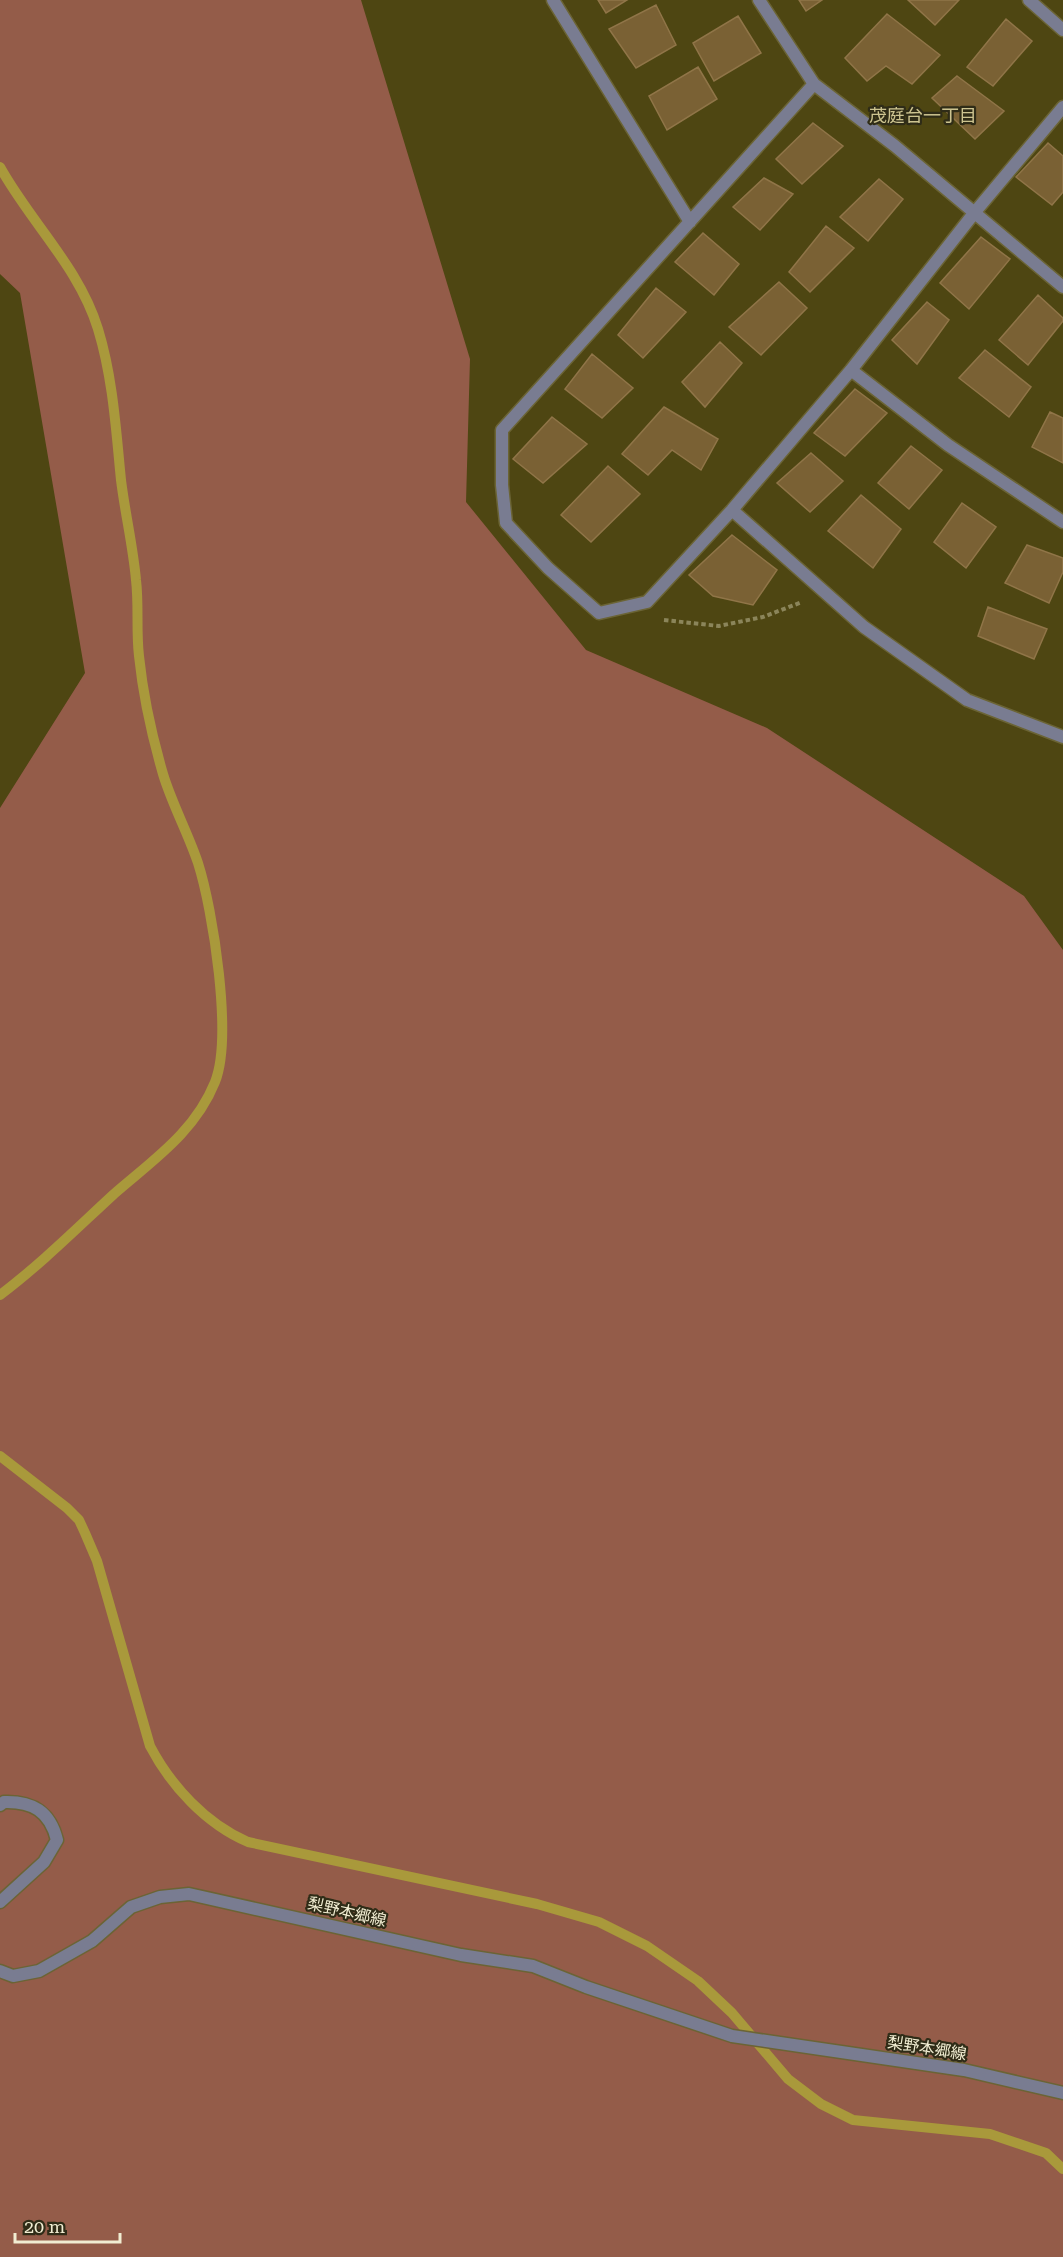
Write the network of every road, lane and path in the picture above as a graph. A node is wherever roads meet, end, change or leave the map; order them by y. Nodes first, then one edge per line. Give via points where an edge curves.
1 (553, 0) edge
2 (759, 0) edge
3 (1029, 0) edge
4 (1063, 30) edge
5 (814, 84) junction
6 (1063, 107) edge
7 (975, 212) junction
8 (690, 222) junction
9 (1063, 287) edge
10 (851, 370) junction
11 (732, 510) junction
12 (1063, 522) edge
13 (825, 593) junction
14 (622, 608) junction
15 (1063, 737) edge
16 (0, 1805) edge
17 (0, 1902) edge
18 (0, 1971) edge
19 (1063, 2092) edge

1 - 8 street
2 - 5 street
3 - 4 street
5 - 7 street
5 - 8 street
6 - 7 street
7 - 9 street
7 - 10 street
8 - 14 street via 502,430 506,523 548,568 599,613
10 - 11 street
10 - 12 street via 948,445
11 - 13 street
11 - 14 street via 647,602
13 - 14 path via 763,617 719,626 647,618
13 - 15 street via 864,627 967,700
16 - 17 street via 23,1801 32,1806 53,1825 57,1840 44,1862
18 - 19 street, 梨野本郷線 via 13,1976 39,1971 92,1941 131,1907 160,1897 189,1894 461,1955 533,1966 732,2036 964,2070

